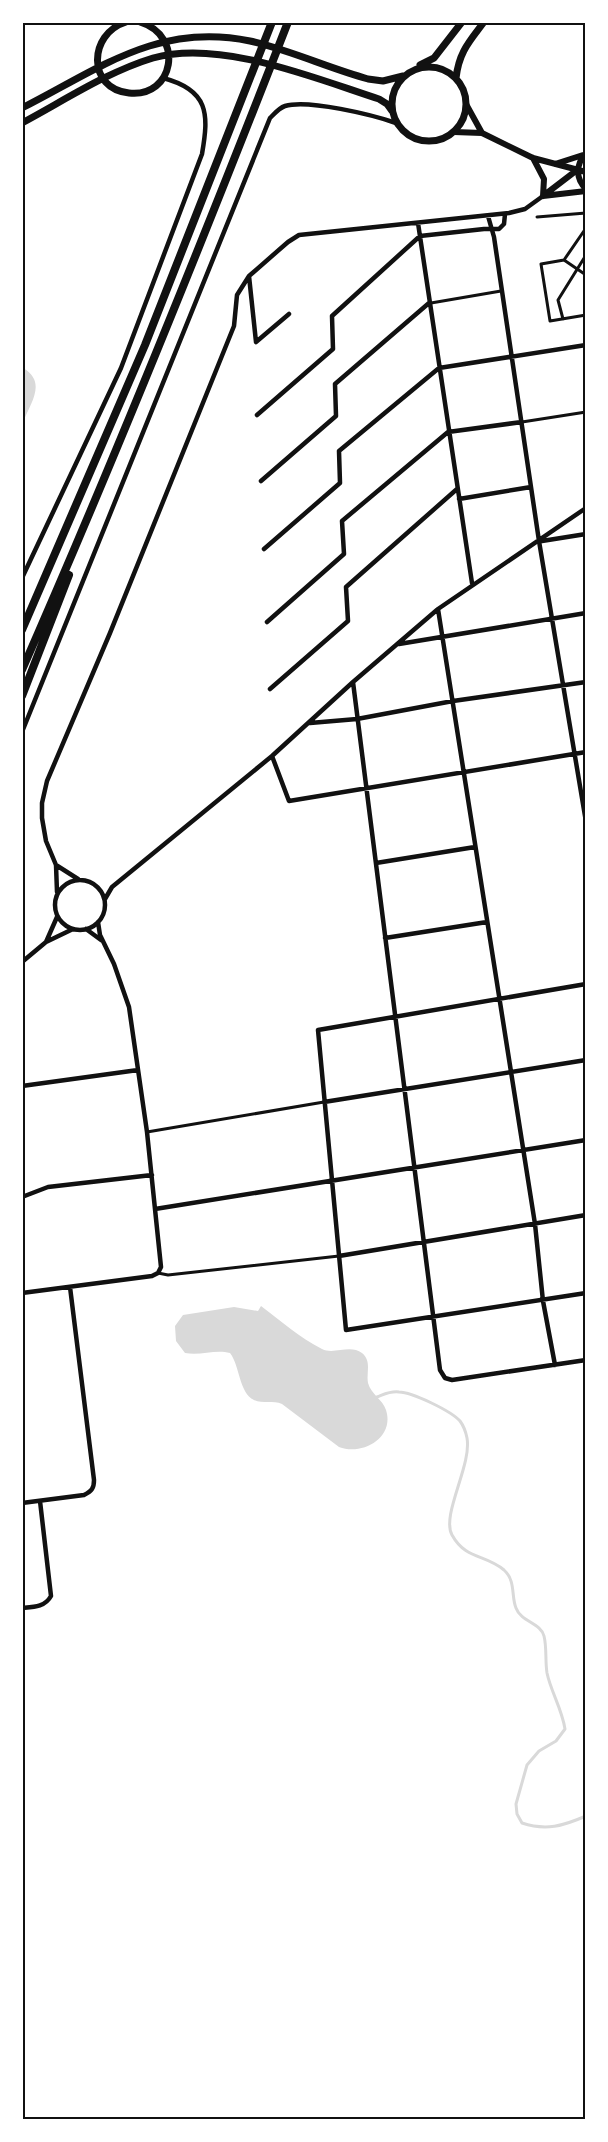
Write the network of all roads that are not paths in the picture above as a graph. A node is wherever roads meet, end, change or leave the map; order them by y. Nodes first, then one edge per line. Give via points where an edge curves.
1 (126, 22) edge
2 (140, 22) edge
3 (272, 22) edge
4 (288, 22) edge
5 (462, 22) edge
6 (484, 22) edge
7 (165, 40) junction
8 (169, 55) junction
9 (98, 67) junction
10 (414, 69) junction
11 (403, 76) junction
12 (163, 78) junction
13 (456, 78) junction
14 (104, 80) junction
15 (466, 104) junction
16 (22, 108) edge
17 (392, 111) junction
18 (22, 123) edge
19 (396, 123) junction
20 (454, 132) junction
21 (482, 133) junction
22 (584, 154) edge
23 (533, 158) junction
24 (555, 164) junction
25 (577, 170) junction
26 (585, 172) edge
27 (585, 190) edge
28 (543, 196) junction
29 (585, 213) edge
30 (505, 214) junction
31 (488, 216) junction
32 (537, 218) dead end
33 (418, 223) junction
34 (585, 228) edge
35 (492, 229) junction
36 (420, 236) junction
37 (585, 255) edge
38 (564, 261) junction
39 (576, 268) junction
40 (585, 275) edge
41 (249, 276) junction
42 (503, 291) junction
43 (429, 303) junction
44 (289, 314) dead end
45 (585, 315) edge
46 (562, 319) junction
47 (585, 345) edge
48 (513, 357) junction
49 (439, 368) junction
50 (585, 412) edge
51 (257, 415) dead end
52 (522, 422) junction
53 (448, 432) junction
54 (107, 476) junction
55 (261, 481) dead end
56 (531, 487) junction
57 (457, 489) junction
58 (459, 498) junction
59 (585, 507) edge
60 (585, 534) edge
61 (539, 541) junction
62 (264, 549) dead end
63 (22, 578) edge
64 (472, 584) junction
65 (438, 609) junction
66 (585, 613) edge
67 (552, 619) junction
68 (267, 622) dead end
69 (22, 630) edge
70 (442, 637) junction
71 (397, 645) junction
72 (22, 670) edge
73 (353, 682) junction
74 (585, 682) edge
75 (563, 685) junction
76 (270, 689) dead end
77 (22, 696) edge
78 (453, 701) junction
79 (357, 718) junction
80 (310, 723) junction
81 (22, 732) edge
82 (585, 752) edge
83 (574, 754) junction
84 (272, 756) junction
85 (464, 772) junction
86 (366, 787) junction
87 (585, 822) edge
88 (476, 846) junction
89 (375, 863) junction
90 (56, 865) junction
91 (78, 879) junction
92 (112, 887) junction
93 (100, 890) junction
94 (57, 892) junction
95 (105, 899) junction
96 (57, 916) junction
97 (98, 921) junction
98 (487, 922) junction
99 (74, 929) junction
100 (86, 929) junction
101 (385, 938) junction
102 (46, 942) junction
103 (103, 942) junction
104 (22, 962) edge
105 (585, 984) edge
106 (499, 999) junction
107 (395, 1015) junction
108 (585, 1060) edge
109 (138, 1070) junction
110 (511, 1072) junction
111 (22, 1086) edge
112 (404, 1089) junction
113 (324, 1102) junction
114 (147, 1132) junction
115 (585, 1140) edge
116 (523, 1150) junction
117 (414, 1167) junction
118 (152, 1175) junction
119 (332, 1180) junction
120 (22, 1197) edge
121 (156, 1209) junction
122 (585, 1215) edge
123 (535, 1224) junction
124 (423, 1242) junction
125 (339, 1256) junction
126 (158, 1273) junction
127 (70, 1287) junction
128 (22, 1293) edge
129 (585, 1293) edge
130 (543, 1300) junction
131 (433, 1316) junction
132 (585, 1359) edge
133 (555, 1365) junction
134 (40, 1501) junction
135 (22, 1503) edge
136 (22, 1608) edge

1 - 9 main road via 108,31 102,40
2 - 7 main road
3 - 69 highway via 145,345
4 - 54 highway
5 - 10 main road via 434,58
6 - 13 main road via 460,56
7 - 8 main road
7 - 9 main road
7 - 11 main road via 198,37 249,41 368,79 383,81
8 - 12 main road
8 - 14 main road via 136,64
8 - 17 main road via 200,52 243,58 378,99
9 - 14 main road
9 - 16 main road
10 - 11 main road
10 - 13 main road via 442,68
11 - 17 main road via 391,98
12 - 14 main road via 141,93 114,89
12 - 63 street via 189,87 200,100 207,124 202,154 121,368
13 - 15 main road
14 - 18 main road
15 - 20 main road via 463,120
15 - 21 main road
17 - 19 main road
19 - 20 main road via 418,140 431,141
19 - 81 street via 348,111 299,105 283,106 270,118
20 - 21 main road
21 - 23 main road
22 - 24 main road
22 - 25 main road
23 - 24 main road
23 - 28 main road via 544,179
24 - 25 main road
25 - 26 main road
25 - 27 main road
25 - 28 main road
27 - 28 main road
28 - 30 street via 525,209
29 - 32 street
30 - 31 street
30 - 35 street via 502,227
31 - 33 street
31 - 35 street
33 - 36 street
33 - 41 street via 299,235
34 - 38 street
35 - 36 street
35 - 42 street
36 - 43 street
36 - 51 street via 332,316 333,349
37 - 39 street
38 - 39 street
38 - 46 street via 541,264 550,321
39 - 40 street
39 - 46 street via 558,300
41 - 44 street via 256,342
41 - 90 street via 238,289 234,326 47,781 42,803 43,827
42 - 43 street
42 - 48 street
43 - 49 street
43 - 55 street via 335,384 336,416
45 - 46 street
47 - 48 street
48 - 49 street
48 - 52 street
49 - 53 street
49 - 62 street via 339,451 340,483
50 - 52 street
52 - 53 street
52 - 56 street
53 - 57 street
53 - 68 street via 342,521 344,554
54 - 72 highway
54 - 77 highway
56 - 58 street
56 - 61 street
57 - 58 street
57 - 76 street via 346,587 348,621
58 - 64 street
59 - 61 street
60 - 61 street
61 - 64 street
61 - 67 street
64 - 65 street
65 - 70 street
65 - 71 street
66 - 67 street
67 - 70 street
67 - 75 street
70 - 71 street
70 - 78 street
71 - 73 street
73 - 79 street
73 - 80 street
74 - 75 street
75 - 78 street
75 - 83 street
78 - 79 street
78 - 85 street
79 - 80 street
79 - 86 street
80 - 84 street
82 - 83 street
83 - 85 street
83 - 87 street
84 - 86 street via 289,801
84 - 92 street
85 - 86 street
85 - 88 street
86 - 89 street
88 - 89 street
88 - 98 street
89 - 101 street
90 - 91 street
90 - 94 street
91 - 93 street via 91,882
91 - 94 street
92 - 93 street
92 - 95 street
93 - 95 street
94 - 96 street
95 - 97 street via 105,909
96 - 99 street
96 - 102 street
97 - 100 street
97 - 103 street
98 - 101 street
98 - 106 street
99 - 100 street
99 - 102 street
100 - 103 street
101 - 107 street
102 - 104 street
103 - 109 street via 129,1007
105 - 106 street
106 - 107 street
106 - 110 street
107 - 112 street
107 - 113 street via 318,1030
108 - 110 street
109 - 111 street
109 - 114 street
110 - 112 street
110 - 116 street
112 - 113 street
112 - 117 street
113 - 114 street
113 - 119 street
114 - 118 street
115 - 116 street
116 - 117 street
116 - 123 street
117 - 119 street
117 - 124 street
118 - 120 street via 48,1187
118 - 121 street
119 - 121 street
119 - 125 street
121 - 126 street via 161,1267
122 - 123 street
123 - 124 street
123 - 130 street
124 - 125 street
124 - 131 street
125 - 126 street
125 - 131 street via 346,1330
126 - 127 street
127 - 128 street
127 - 134 street via 94,1487 84,1495
129 - 130 street
130 - 131 street
130 - 133 street
131 - 133 street via 440,1370 445,1378
132 - 133 street
134 - 135 street
134 - 136 street via 51,1596 41,1605

